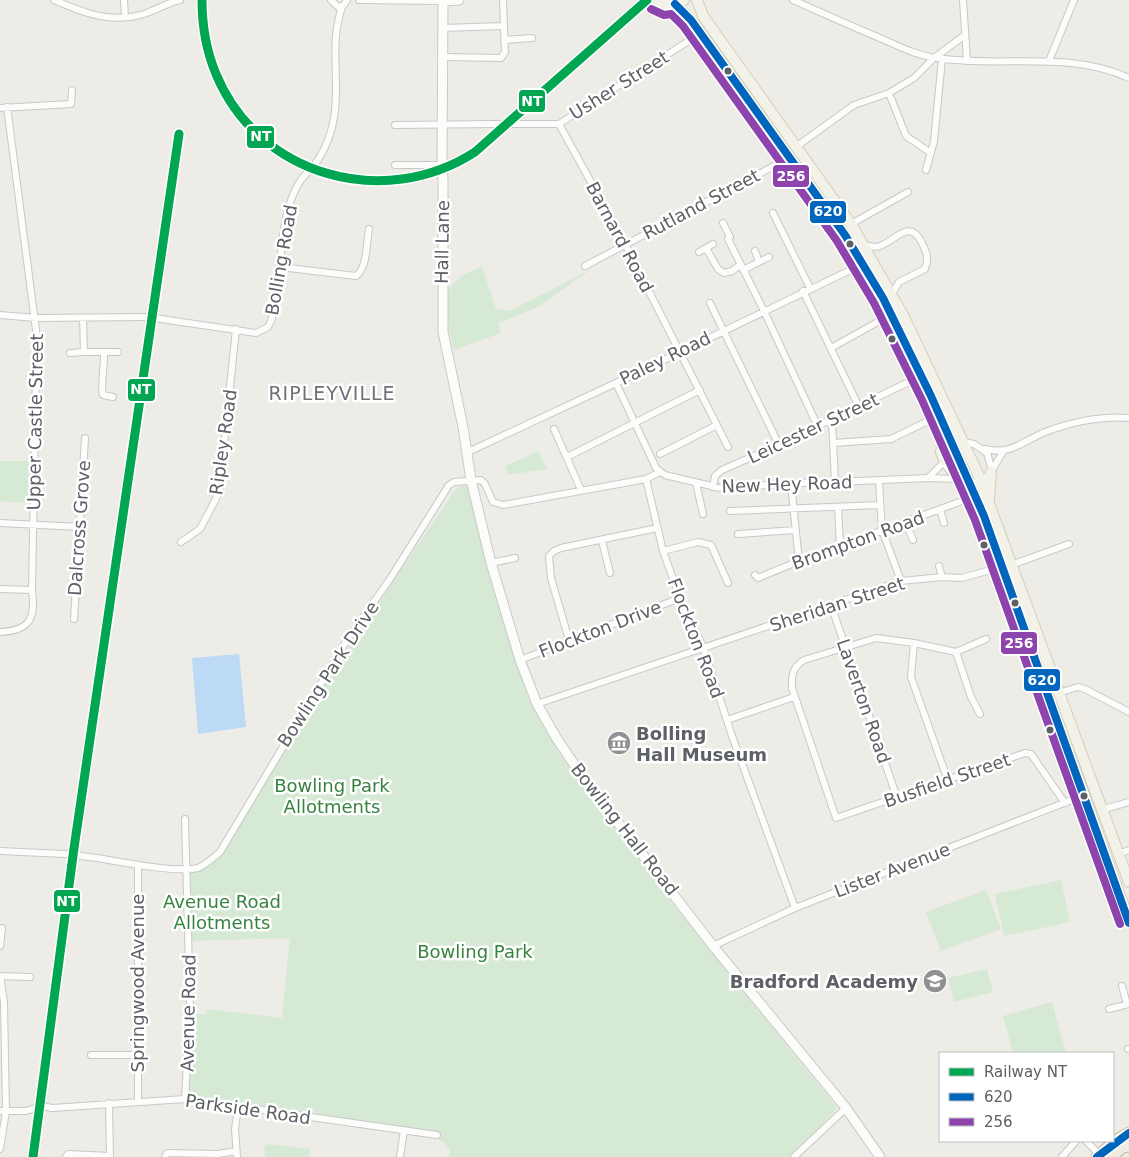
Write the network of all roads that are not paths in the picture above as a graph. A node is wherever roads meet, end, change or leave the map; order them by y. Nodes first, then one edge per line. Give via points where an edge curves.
1 (54, 0) edge
2 (124, 0) edge
3 (180, 0) edge
4 (347, 0) edge
5 (359, 0) edge
6 (443, 0) edge
7 (459, 0) edge
8 (502, 0) edge
9 (655, 0) edge
10 (697, 0) edge
11 (793, 0) edge
12 (963, 0) edge
13 (1074, 0) edge
14 (679, 2) edge
15 (332, 3) edge
16 (342, 7) junction
17 (125, 17) junction
18 (338, 20) junction
19 (504, 26) junction
20 (443, 28) junction
21 (701, 34) junction
22 (965, 35) junction
23 (532, 38) dead end
24 (504, 40) junction
25 (444, 57) junction
26 (934, 58) junction
27 (942, 59) junction
28 (967, 61) junction
29 (1049, 61) junction
30 (1129, 78) edge
31 (72, 90) dead end
32 (888, 93) junction
33 (4, 107) edge
34 (443, 124) junction
35 (559, 124) junction
36 (395, 125) dead end
37 (797, 146) junction
38 (931, 153) junction
39 (791, 157) junction
40 (395, 165) dead end
41 (442, 165) junction
42 (926, 170) dead end
43 (908, 192) dead end
44 (773, 213) dead end
45 (723, 223) dead end
46 (851, 224) junction
47 (369, 228) dead end
48 (626, 244) junction
49 (713, 244) dead end
50 (864, 245) junction
51 (706, 248) junction
52 (755, 251) dead end
53 (698, 252) dead end
54 (769, 257) dead end
55 (759, 262) junction
56 (863, 264) junction
57 (585, 266) dead end
58 (280, 267) junction
59 (742, 268) junction
60 (810, 288) junction
61 (803, 291) junction
62 (892, 294) junction
63 (710, 303) dead end
64 (764, 310) junction
65 (0, 315) edge
66 (36, 318) junction
67 (83, 318) junction
68 (876, 323) dead end
69 (236, 329) junction
70 (722, 330) junction
71 (830, 348) junction
72 (680, 351) junction
73 (84, 352) junction
74 (104, 352) junction
75 (118, 352) dead end
76 (70, 353) dead end
77 (921, 376) junction
78 (616, 383) junction
79 (700, 390) junction
80 (113, 396) dead end
81 (859, 407) junction
82 (1129, 418) edge
83 (832, 420) junction
84 (930, 420) dead end
85 (636, 424) junction
86 (717, 425) junction
87 (945, 426) junction
88 (818, 427) junction
89 (554, 429) dead end
90 (85, 438) dead end
91 (834, 443) junction
92 (959, 443) junction
93 (779, 445) junction
94 (728, 447) dead end
95 (984, 449) junction
96 (468, 452) junction
97 (1003, 452) junction
98 (660, 454) dead end
99 (567, 457) junction
100 (944, 461) junction
101 (991, 471) junction
102 (660, 472) junction
103 (928, 478) junction
104 (646, 479) junction
105 (471, 480) junction
106 (964, 480) junction
107 (980, 480) junction
108 (879, 481) junction
109 (835, 482) junction
110 (696, 483) junction
111 (791, 484) junction
112 (713, 486) junction
113 (581, 490) junction
114 (962, 501) dead end
115 (989, 504) junction
116 (879, 505) junction
117 (838, 507) junction
118 (794, 509) junction
119 (940, 509) junction
120 (730, 511) dead end
121 (703, 514) dead end
122 (0, 523) edge
123 (906, 523) junction
124 (944, 523) dead end
125 (34, 525) junction
126 (80, 528) junction
127 (657, 528) junction
128 (796, 530) junction
129 (882, 530) junction
130 (738, 534) dead end
131 (913, 540) dead end
132 (602, 541) junction
133 (181, 542) dead end
134 (1070, 544) dead end
135 (840, 546) junction
136 (663, 551) junction
137 (515, 558) dead end
138 (798, 561) junction
139 (491, 563) junction
140 (939, 566) dead end
141 (1006, 566) junction
142 (610, 574) dead end
143 (755, 575) dead end
144 (942, 577) junction
145 (901, 581) junction
146 (728, 583) dead end
147 (0, 589) edge
148 (32, 590) junction
149 (680, 598) junction
150 (831, 605) junction
151 (74, 619) dead end
152 (3, 632) edge
153 (986, 639) dead end
154 (569, 640) junction
155 (914, 643) junction
156 (846, 646) junction
157 (703, 647) junction
158 (956, 652) junction
159 (520, 660) junction
160 (1058, 693) junction
161 (794, 697) junction
162 (537, 704) junction
163 (1129, 712) edge
164 (980, 714) dead end
165 (727, 720) junction
166 (947, 778) junction
167 (1082, 789) junction
168 (897, 798) junction
169 (1074, 799) junction
170 (1129, 802) edge
171 (1065, 803) junction
172 (1087, 803) junction
173 (1101, 810) junction
174 (185, 819) dead end
175 (1129, 850) edge
176 (0, 851) edge
177 (1118, 854) junction
178 (138, 865) junction
179 (186, 868) junction
180 (1129, 882) edge
181 (795, 908) junction
182 (1128, 920) edge
183 (2, 928) dead end
184 (0, 946) edge
185 (713, 946) junction
186 (0, 976) edge
187 (30, 977) dead end
188 (1123, 986) dead end
189 (1128, 1004) edge
190 (1109, 1009) dead end
191 (91, 1055) dead end
192 (136, 1055) junction
193 (185, 1099) junction
194 (138, 1102) junction
195 (109, 1103) junction
196 (238, 1108) junction
197 (846, 1108) junction
198 (3, 1111) edge
199 (404, 1130) junction
200 (1129, 1133) edge
201 (437, 1135) dead end
202 (1075, 1142) edge
203 (1087, 1142) edge
204 (1129, 1146) edge
205 (0, 1149) edge
206 (236, 1154) edge
207 (1103, 1156) edge
208 (66, 1157) edge
209 (110, 1157) edge
210 (165, 1157) edge
211 (400, 1157) edge
212 (794, 1157) edge
213 (880, 1157) edge
214 (1062, 1157) edge

1 - 17 street via 98,17
2 - 17 street
3 - 17 street
4 - 16 street, Bolling Road
5 - 6 street
6 - 7 street
6 - 20 street, Hall Lane
8 - 19 street
9 - 14 main road via 666,5
10 - 37 main road via 703,16
11 - 26 street via 895,45
12 - 22 street
13 - 29 street
14 - 21 main road
15 - 16 street
15 - 18 street, Bolling Road
16 - 18 street, Bolling Road
18 - 58 street, Bolling Road, bridge via 334,125 318,160 293,195
19 - 20 street
19 - 24 street
20 - 25 street, Hall Lane
21 - 35 street, Usher Street
21 - 39 main road
22 - 26 street
22 - 28 street
23 - 24 street
24 - 25 street via 505,52 501,58
25 - 34 street, Hall Lane
26 - 27 street
26 - 32 street via 914,78
27 - 28 street
27 - 38 street
28 - 29 street
29 - 30 street via 1098,68
31 - 33 street via 70,104
32 - 37 street via 854,105
32 - 38 street via 906,136
33 - 66 street, Upper Castle Street
34 - 35 street, Usher Street, bridge
34 - 36 street, Usher Street
34 - 41 street, Hall Lane
35 - 48 street, Barnard Road
37 - 46 main road
38 - 42 street
39 - 48 street, Rutland Street
39 - 56 main road
40 - 41 street
41 - 96 street, Hall Lane, bridge via 443,332
43 - 46 street
44 - 60 street
45 - 59 street
46 - 50 main road
47 - 58 street via 363,266 356,276
48 - 57 street, Rutland Street
48 - 72 street, Barnard Road
49 - 51 street
50 - 62 main road
50 - 62 street via 880,246 906,231 919,236 927,254 925,269 899,282
51 - 53 street
51 - 59 street via 718,269 724,273
52 - 55 street
54 - 55 street
55 - 59 street
56 - 60 street, Paley Road
56 - 77 main road
58 - 69 street, Bolling Road via 272,322 264,330 256,332
59 - 64 street
60 - 61 street, Paley Road
61 - 64 street, Paley Road
61 - 71 street
62 - 92 main road
63 - 70 street
64 - 70 street, Paley Road
64 - 88 street
65 - 66 street
66 - 67 street
66 - 125 street, Upper Castle Street via 39,353 36,368
67 - 69 street, bridge via 146,317
67 - 73 street
68 - 71 street
69 - 133 street, Ripley Road via 219,493 200,529
70 - 72 street, Paley Road
70 - 93 street
71 - 81 street
72 - 78 street, Paley Road
72 - 79 street, Barnard Road
73 - 74 street
73 - 76 street
74 - 75 street
74 - 80 street via 101,390 103,395
77 - 81 street, Leicester Street
77 - 87 main road
78 - 85 street
78 - 96 street, Paley Road
79 - 85 street
79 - 86 street, Barnard Road
81 - 83 street, Leicester Street
82 - 97 street via 1086,420 1044,433
83 - 88 street, Leicester Street
83 - 91 street
84 - 91 street via 891,439
85 - 99 street
85 - 102 street
86 - 94 street, Barnard Road
86 - 98 street
87 - 92 main road
87 - 100 main road via 941,452
88 - 93 street, Leicester Street
89 - 99 street
90 - 126 street, Dalcross Grove
91 - 109 street
92 - 95 street
92 - 100 street via 947,452
92 - 106 main road
92 - 107 main road
93 - 112 street, Leicester Street via 722,470 715,476
95 - 97 street
95 - 101 street via 991,460
96 - 105 street, Bowling Hall Road
97 - 101 street
99 - 113 street
100 - 103 street
100 - 106 street via 950,474
101 - 107 street
101 - 115 main road
102 - 104 street
102 - 110 street, New Hey Road
103 - 106 street, New Hey Road
103 - 108 street, New Hey Road
104 - 113 street
104 - 127 street, Flockton Road
105 - 113 street via 481,480 493,502 503,505
105 - 139 street, Bowling Hall Road
105 - 179 street, Bowling Park Drive via 449,485 348,640 220,852 197,868
106 - 107 street, New Hey Road
106 - 141 main road
107 - 115 main road
108 - 109 street, New Hey Road
108 - 116 street
109 - 111 street, New Hey Road via 829,485 818,482
110 - 112 street, New Hey Road
110 - 121 street
111 - 112 street, New Hey Road
111 - 118 street
114 - 119 street, Brompton Road
115 - 141 main road
116 - 117 street
116 - 129 street
117 - 118 street
117 - 135 street
118 - 120 street
118 - 128 street
119 - 123 street, Brompton Road
119 - 124 street
122 - 125 street
123 - 129 street, Brompton Road
123 - 131 street
125 - 126 street
125 - 148 street, Upper Castle Street
126 - 151 street, Dalcross Grove
127 - 132 street
127 - 136 street, Flockton Road
128 - 130 street
128 - 138 street
129 - 135 street, Brompton Road
129 - 145 street
132 - 142 street
132 - 154 street via 561,548 549,556 551,578
134 - 141 street, Sheridan Street
135 - 138 street, Brompton Road
136 - 146 street via 698,542 711,545
136 - 149 street, Flockton Road
137 - 139 street
138 - 143 street, Brompton Road via 758,578
139 - 159 street, Bowling Hall Road
140 - 144 street
141 - 144 street, Sheridan Street via 961,578
141 - 160 main road
141 - 167 main road
144 - 145 street, Sheridan Street
145 - 150 street, Sheridan Street
147 - 148 street
148 - 152 street, Upper Castle Street via 34,604 25,626
149 - 154 street, Flockton Drive
149 - 157 street, Flockton Road
150 - 156 street, Laverton Road
150 - 157 street, Sheridan Street
153 - 158 street
154 - 159 street, Flockton Drive
155 - 156 street via 876,638
155 - 158 street
155 - 166 street via 911,677
156 - 161 street via 796,664 791,678
156 - 168 street, Laverton Road
157 - 162 street, Sheridan Street
157 - 165 street, Flockton Road
158 - 164 street
159 - 162 street, Bowling Hall Road
160 - 163 street via 1085,688
160 - 173 main road
161 - 165 street
161 - 168 street, Busfield Street via 836,818
162 - 185 street, Bowling Hall Road via 582,776
165 - 181 street, Flockton Road
166 - 168 street, Busfield Street
166 - 171 street, Busfield Street via 1025,753 1031,754
167 - 169 street, Lister Avenue
167 - 172 main road
169 - 171 street, Lister Avenue
169 - 172 street
170 - 173 street
171 - 181 street, Lister Avenue
172 - 182 main road
173 - 177 main road
174 - 179 street
175 - 177 street
176 - 178 street, Bowling Park Drive, bridge via 65,854
177 - 180 main road
178 - 179 street, Bowling Park Drive
178 - 192 street, Springwood Avenue
179 - 193 street, Avenue Road via 190,1007
181 - 185 street, Lister Avenue
183 - 184 street
185 - 197 street, Bowling Hall Road
186 - 187 street
186 - 198 street via 4,1002
188 - 189 street
189 - 190 street
191 - 192 street
192 - 194 street, Springwood Avenue
193 - 194 street, Parkside Road
193 - 196 street, Parkside Road
194 - 195 street, Parkside Road
195 - 198 street, Parkside Road
195 - 209 street
196 - 199 street, Parkside Road
196 - 206 street
197 - 212 street
197 - 213 street, Bowling Hall Road
198 - 205 street
199 - 201 street, Parkside Road
199 - 211 street
200 - 207 highway via 1117,1140
202 - 214 street
203 - 207 street
204 - 207 highway
206 - 210 street via 167,1153
208 - 209 street via 68,1154

